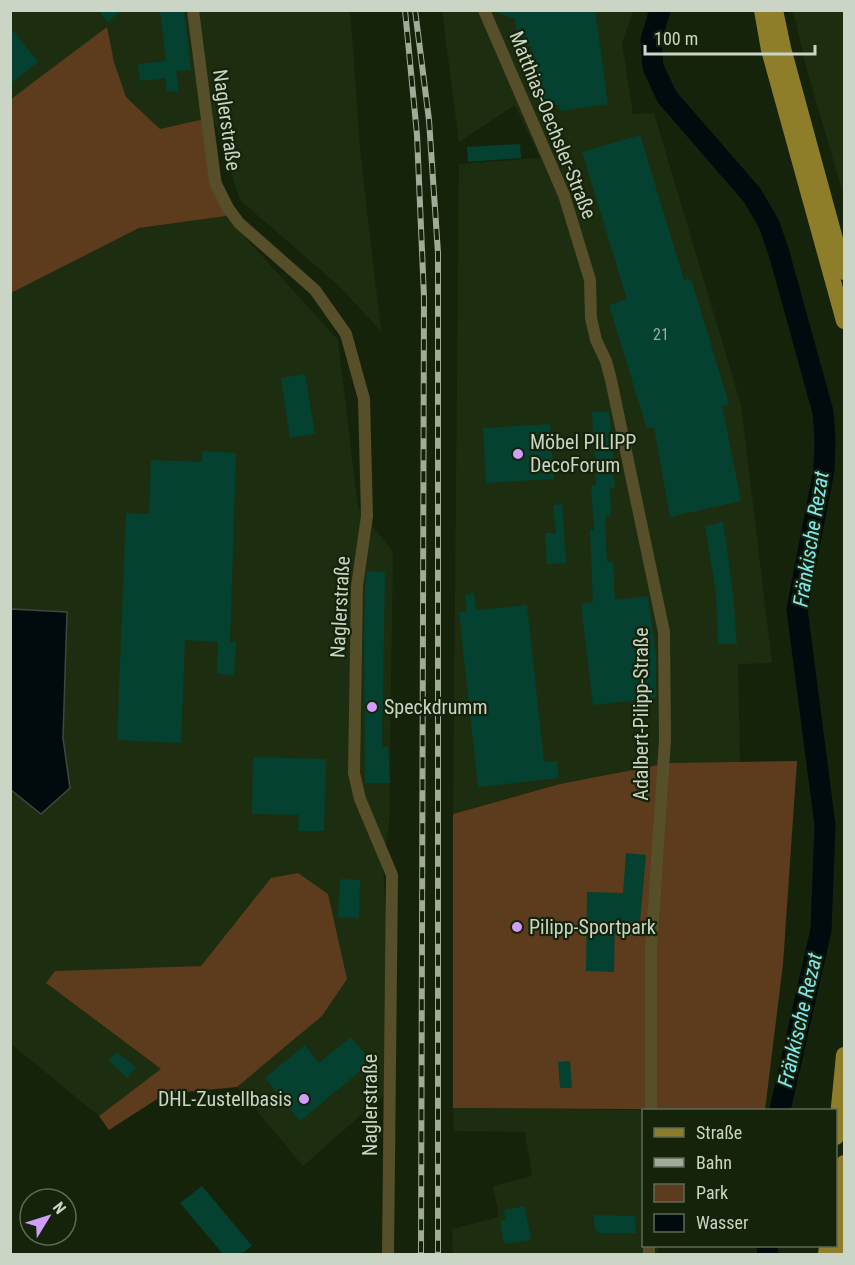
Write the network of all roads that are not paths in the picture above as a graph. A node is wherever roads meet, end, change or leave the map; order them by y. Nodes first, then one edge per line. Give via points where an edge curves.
1 (193, 10) edge
2 (484, 10) edge
3 (762, 10) edge
4 (775, 10) edge
5 (584, 255) joint
6 (844, 272) edge
7 (844, 321) edge
8 (843, 1062) edge
9 (651, 1109) edge
10 (837, 1126) edge
11 (844, 1163) edge
12 (388, 1254) edge
13 (839, 1254) edge

1 - 12 street, Naglerstraße via 215,182 238,223 315,290 346,334 364,399 367,516 357,586 354,773 360,799 392,875
2 - 5 street, Matthias-Oechsler-Straße via 564,195
3 - 7 main road via 769,50
4 - 6 main road
5 - 9 street, Adalbert-Pilipp-Straße via 590,280 591,318 611,380 664,632 665,740 651,951
8 - 10 main road
11 - 13 main road

